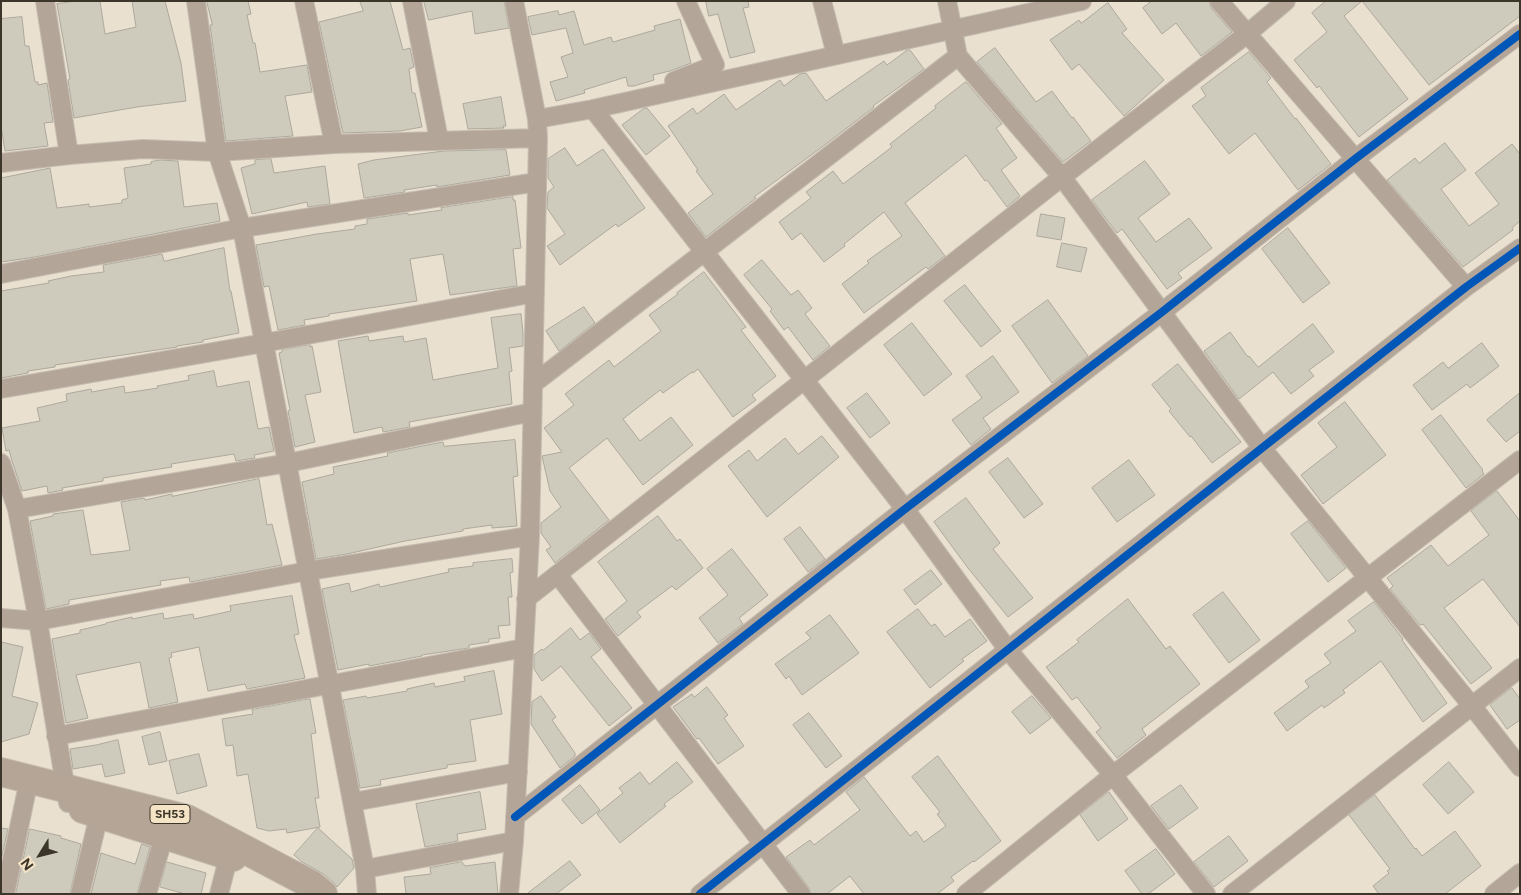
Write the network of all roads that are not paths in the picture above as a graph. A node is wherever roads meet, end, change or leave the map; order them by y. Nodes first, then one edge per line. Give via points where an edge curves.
1 (196, 1) edge
2 (304, 1) edge
3 (412, 1) edge
4 (514, 1) edge
5 (686, 1) edge
6 (822, 1) edge
7 (947, 1) edge
8 (1082, 1) edge
9 (1219, 1) edge
10 (1286, 1) edge
11 (49, 2) edge
12 (953, 30) junction
13 (1247, 34) junction
14 (1520, 34) edge
15 (836, 55) junction
16 (958, 56) junction
17 (625, 101) junction
18 (593, 109) junction
19 (537, 119) junction
20 (538, 138) junction
21 (439, 140) junction
22 (334, 144) junction
23 (217, 152) junction
24 (68, 155) junction
25 (1355, 159) junction
26 (1, 163) edge
27 (1062, 177) junction
28 (537, 182) junction
29 (242, 228) junction
30 (1520, 248) edge
31 (704, 252) junction
32 (1, 274) edge
33 (1466, 287) junction
34 (535, 293) junction
35 (1162, 312) junction
36 (264, 343) junction
37 (805, 380) junction
38 (533, 384) junction
39 (1, 389) edge
40 (532, 412) junction
41 (1262, 448) junction
42 (1520, 460) edge
43 (1, 463) edge
44 (288, 463) junction
45 (17, 509) junction
46 (905, 509) junction
47 (530, 536) junction
48 (308, 571) junction
49 (558, 574) junction
50 (1368, 578) junction
51 (526, 599) junction
52 (1, 618) edge
53 (38, 621) junction
54 (524, 648) junction
55 (1008, 650) junction
56 (1520, 668) edge
57 (330, 686) junction
58 (657, 705) junction
59 (1472, 706) junction
60 (56, 736) junction
61 (1520, 767) edge
62 (1, 772) edge
63 (518, 772) junction
64 (1114, 775) junction
65 (13, 792) edge
66 (66, 795) junction
67 (353, 802) junction
68 (99, 815) junction
69 (515, 817) junction
70 (164, 836) junction
71 (514, 841) junction
72 (763, 844) junction
73 (229, 855) junction
74 (365, 869) junction
75 (1520, 873) edge
76 (5, 894) edge
77 (80, 894) edge
78 (147, 894) edge
79 (219, 894) edge
80 (300, 894) edge
81 (323, 894) edge
82 (367, 894) edge
83 (509, 894) edge
84 (700, 894) edge
85 (801, 894) edge
86 (966, 894) edge
87 (1206, 894) edge
88 (1232, 894) edge
89 (1494, 894) edge

1 - 23 street
2 - 22 street
3 - 21 street
4 - 19 street
5 - 17 street via 715,65
6 - 15 street
7 - 12 street
8 - 12 street
9 - 13 street
10 - 13 street
11 - 24 street
12 - 15 street
12 - 16 street
13 - 25 street
13 - 27 street
14 - 25 street
15 - 17 street
16 - 27 street
16 - 31 street
17 - 18 street
18 - 19 street
18 - 31 street
19 - 20 street
20 - 21 street
20 - 28 street
21 - 22 street
22 - 23 street
23 - 24 street via 143,149
23 - 29 street
24 - 26 street
25 - 33 street
25 - 35 street
27 - 35 street
27 - 37 street
28 - 29 street
28 - 34 street
29 - 32 street
29 - 36 street
30 - 33 street
31 - 37 street
31 - 38 street
33 - 41 street
34 - 36 street
34 - 38 street
35 - 41 street
35 - 46 street
36 - 39 street
36 - 44 street
37 - 46 street
37 - 49 street
38 - 40 street
40 - 44 street
40 - 47 street
41 - 50 street
41 - 55 street
42 - 50 street
43 - 45 street
44 - 45 street
44 - 48 street
45 - 53 street
46 - 55 street
46 - 58 street
47 - 48 street
47 - 51 street
48 - 53 street
48 - 57 street
49 - 51 street
49 - 58 street
50 - 59 street
50 - 64 street
51 - 54 street
52 - 53 street
53 - 60 street
54 - 57 street
54 - 63 street
55 - 64 street
55 - 72 street
56 - 59 street
57 - 60 street
57 - 67 street
58 - 69 street
58 - 72 street
59 - 61 street
59 - 88 street
60 - 66 street
62 - 66 main road, SH53
63 - 67 street
63 - 69 street
64 - 86 street
64 - 87 street
65 - 66 main road, SH53
65 - 76 street
66 - 68 main road, SH53
66 - 81 main road, SH53 via 188,819 312,885
67 - 74 street
68 - 70 main road, SH53
68 - 77 street
69 - 71 street
70 - 73 main road, SH53
70 - 78 street
71 - 74 street
71 - 83 street
72 - 84 street
72 - 85 street
73 - 79 street
73 - 80 main road, SH53
74 - 82 street
75 - 89 street

